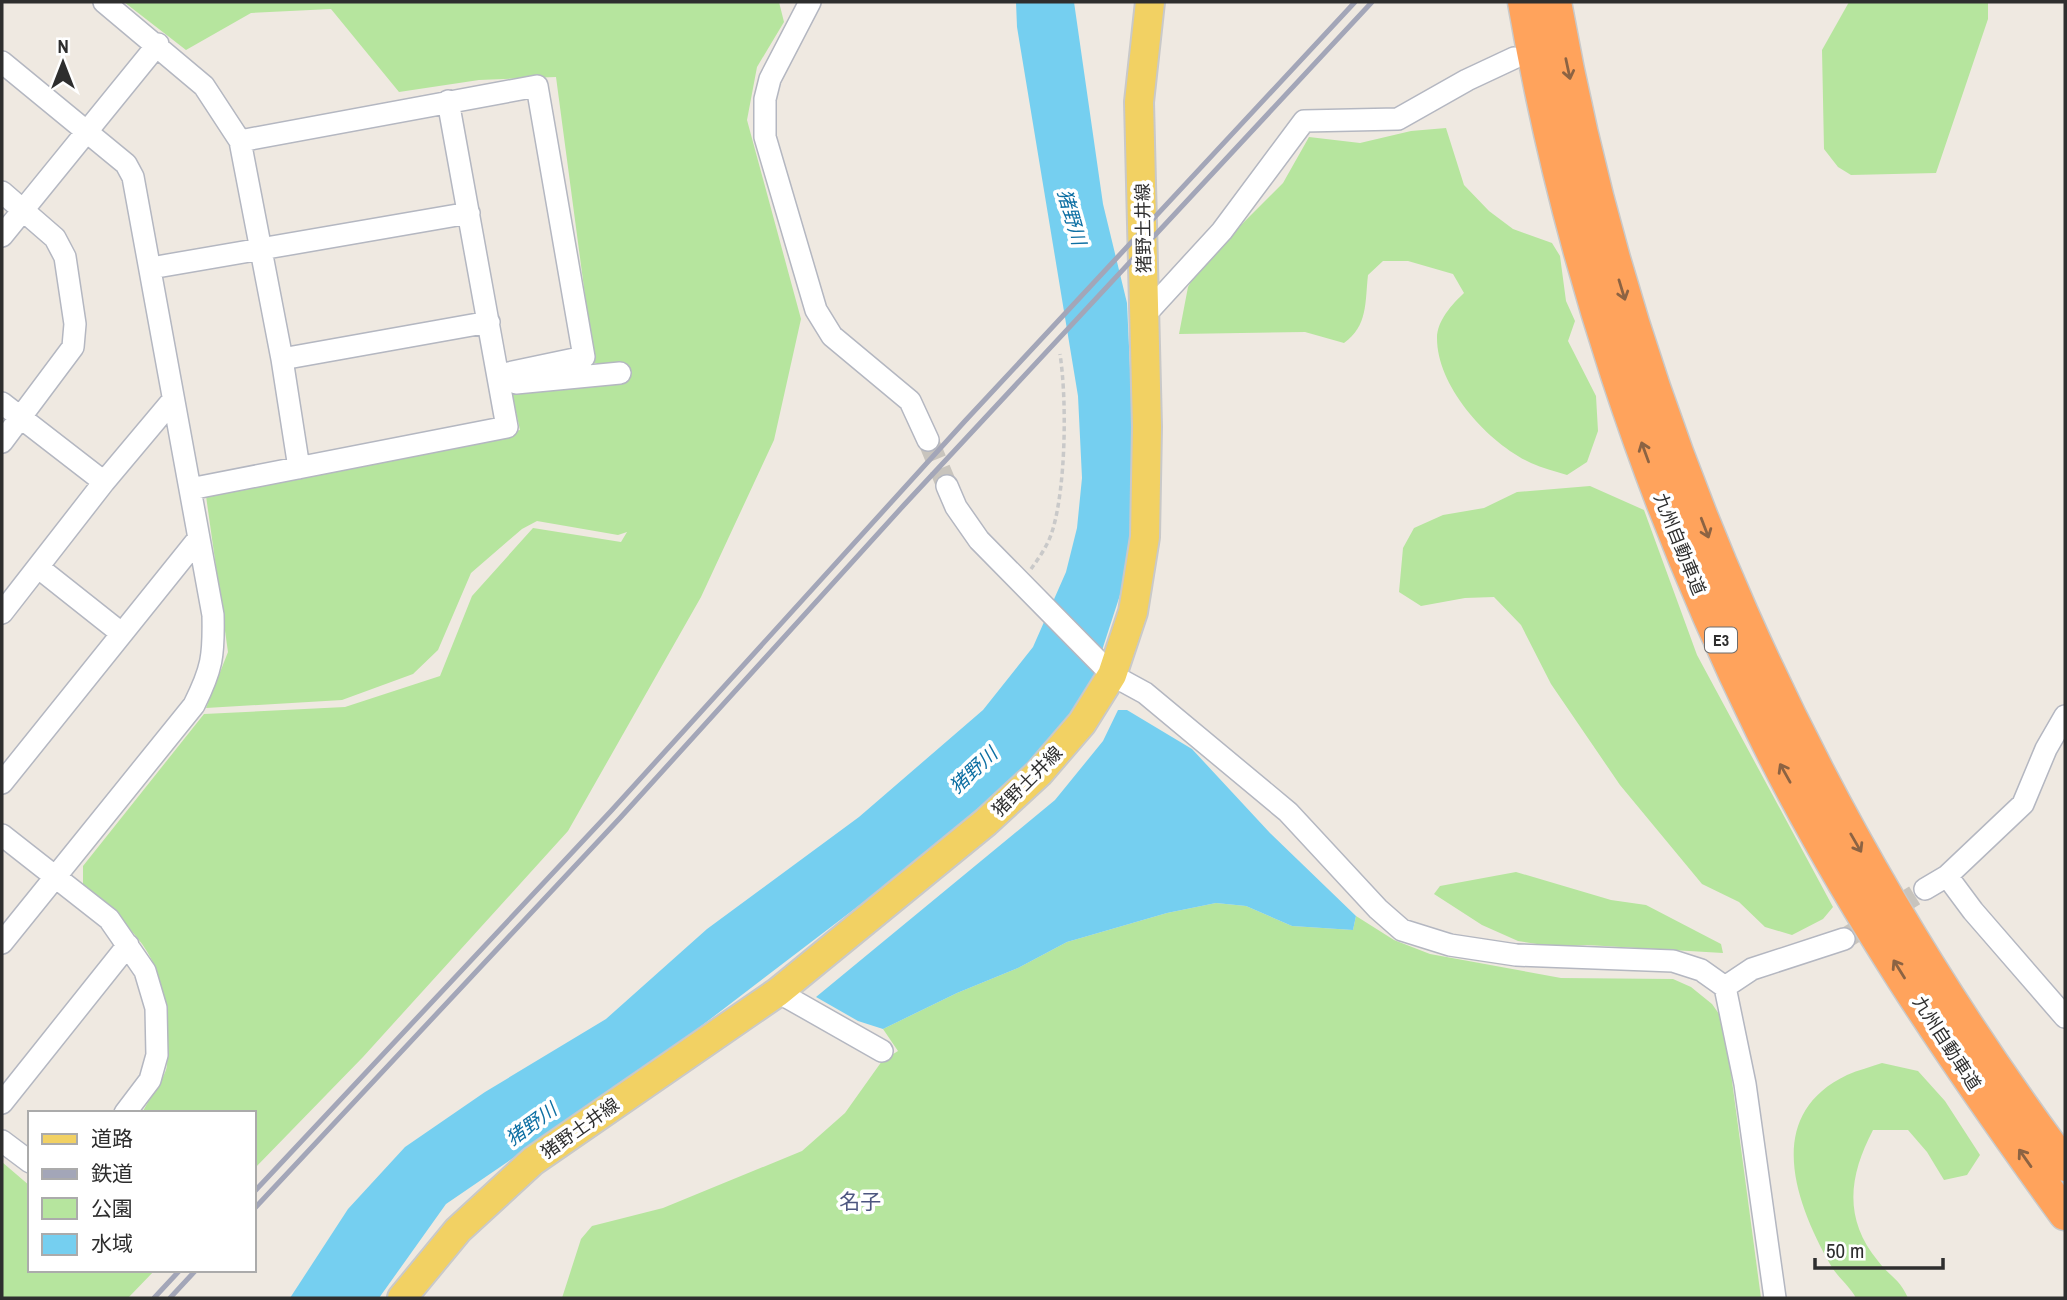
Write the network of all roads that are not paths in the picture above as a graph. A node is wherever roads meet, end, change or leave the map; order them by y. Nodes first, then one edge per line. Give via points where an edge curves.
1 (104, 2) edge
2 (810, 2) edge
3 (1150, 2) edge
4 (1524, 2) edge
5 (1555, 2) edge
6 (158, 44) junction
7 (1514, 58) dead end
8 (2, 62) edge
9 (448, 101) junction
10 (87, 133) junction
11 (240, 141) junction
12 (2, 192) edge
13 (23, 209) junction
14 (469, 213) junction
15 (2, 236) edge
16 (259, 248) junction
17 (151, 268) junction
18 (1145, 315) junction
19 (489, 322) junction
20 (282, 359) junction
21 (620, 373) dead end
22 (500, 380) junction
23 (172, 401) junction
24 (2, 403) edge
25 (20, 419) junction
26 (928, 440) tunnel mouth
27 (2, 442) edge
28 (299, 468) junction
29 (104, 482) junction
30 (947, 486) tunnel mouth
31 (190, 489) junction
32 (198, 538) junction
33 (39, 568) junction
34 (2, 613) edge
35 (121, 633) junction
36 (1105, 667) junction
37 (2065, 716) edge
38 (2, 783) edge
39 (2, 835) edge
40 (1947, 876) junction
41 (56, 877) junction
42 (1925, 889) tunnel mouth
43 (1844, 939) tunnel mouth
44 (2, 943) edge
45 (128, 945) junction
46 (1725, 987) junction
47 (778, 992) junction
48 (2065, 1017) edge
49 (883, 1051) dead end
50 (2, 1103) edge
51 (127, 1111) edge
52 (2, 1140) edge
53 (28, 1160) edge
54 (2065, 1165) edge
55 (2065, 1214) edge
56 (402, 1298) edge
57 (1775, 1298) edge

1 - 6 street
2 - 26 street via 770,79 765,137 816,310 832,336 910,401
3 - 18 main road, 猪野土井線 via 1139,102
55 -> 4 highway, 九州自動車道 / E3 via 1858,905 1762,731 1708,612 1661,498 1589,292 1536,74
5 -> 54 highway, 九州自動車道 / E3 via 1620,285 1659,407 1717,561 1788,716 1884,891
6 - 10 street
6 - 11 street via 204,86
7 - 18 street via 1398,119 1304,121 1222,231
8 - 10 street
9 - 11 street
9 - 14 street
9 - 22 street via 537,86 584,357
10 - 13 street
10 - 17 street via 126,164 133,177
11 - 16 street
12 - 13 street
13 - 15 street
13 - 25 street via 55,238 65,257 75,324 74,346
14 - 16 street
14 - 19 street
16 - 17 street
16 - 20 street
17 - 23 street
18 - 36 main road, 猪野土井線 via 1145,537 1133,612
19 - 20 street
19 - 22 street
20 - 28 street
21 - 22 street
22 - 28 street via 507,427
23 - 29 street
23 - 31 street
24 - 25 street
25 - 27 street
25 - 29 street
28 - 31 street
29 - 33 street
30 - 36 street via 979,540
31 - 32 street
32 - 35 street
32 - 41 street via 213,615 211,673 194,705
33 - 34 street
33 - 35 street
35 - 38 street
36 - 46 street via 1145,693 1288,812 1402,930 1450,945 1516,955 1673,961 1702,970
36 - 47 main road, 猪野土井線 via 1082,723 1039,773 945,857
37 - 40 street via 2023,804
39 - 41 street
40 - 42 street
40 - 48 street
41 - 44 street
41 - 45 street via 109,919
43 - 46 street via 1752,969
45 - 50 street
45 - 51 street via 145,971 156,1008 157,1055 150,1080
46 - 57 street via 1745,1084
47 - 49 street
47 - 56 main road, 猪野土井線 via 533,1161 458,1230
52 - 53 street

